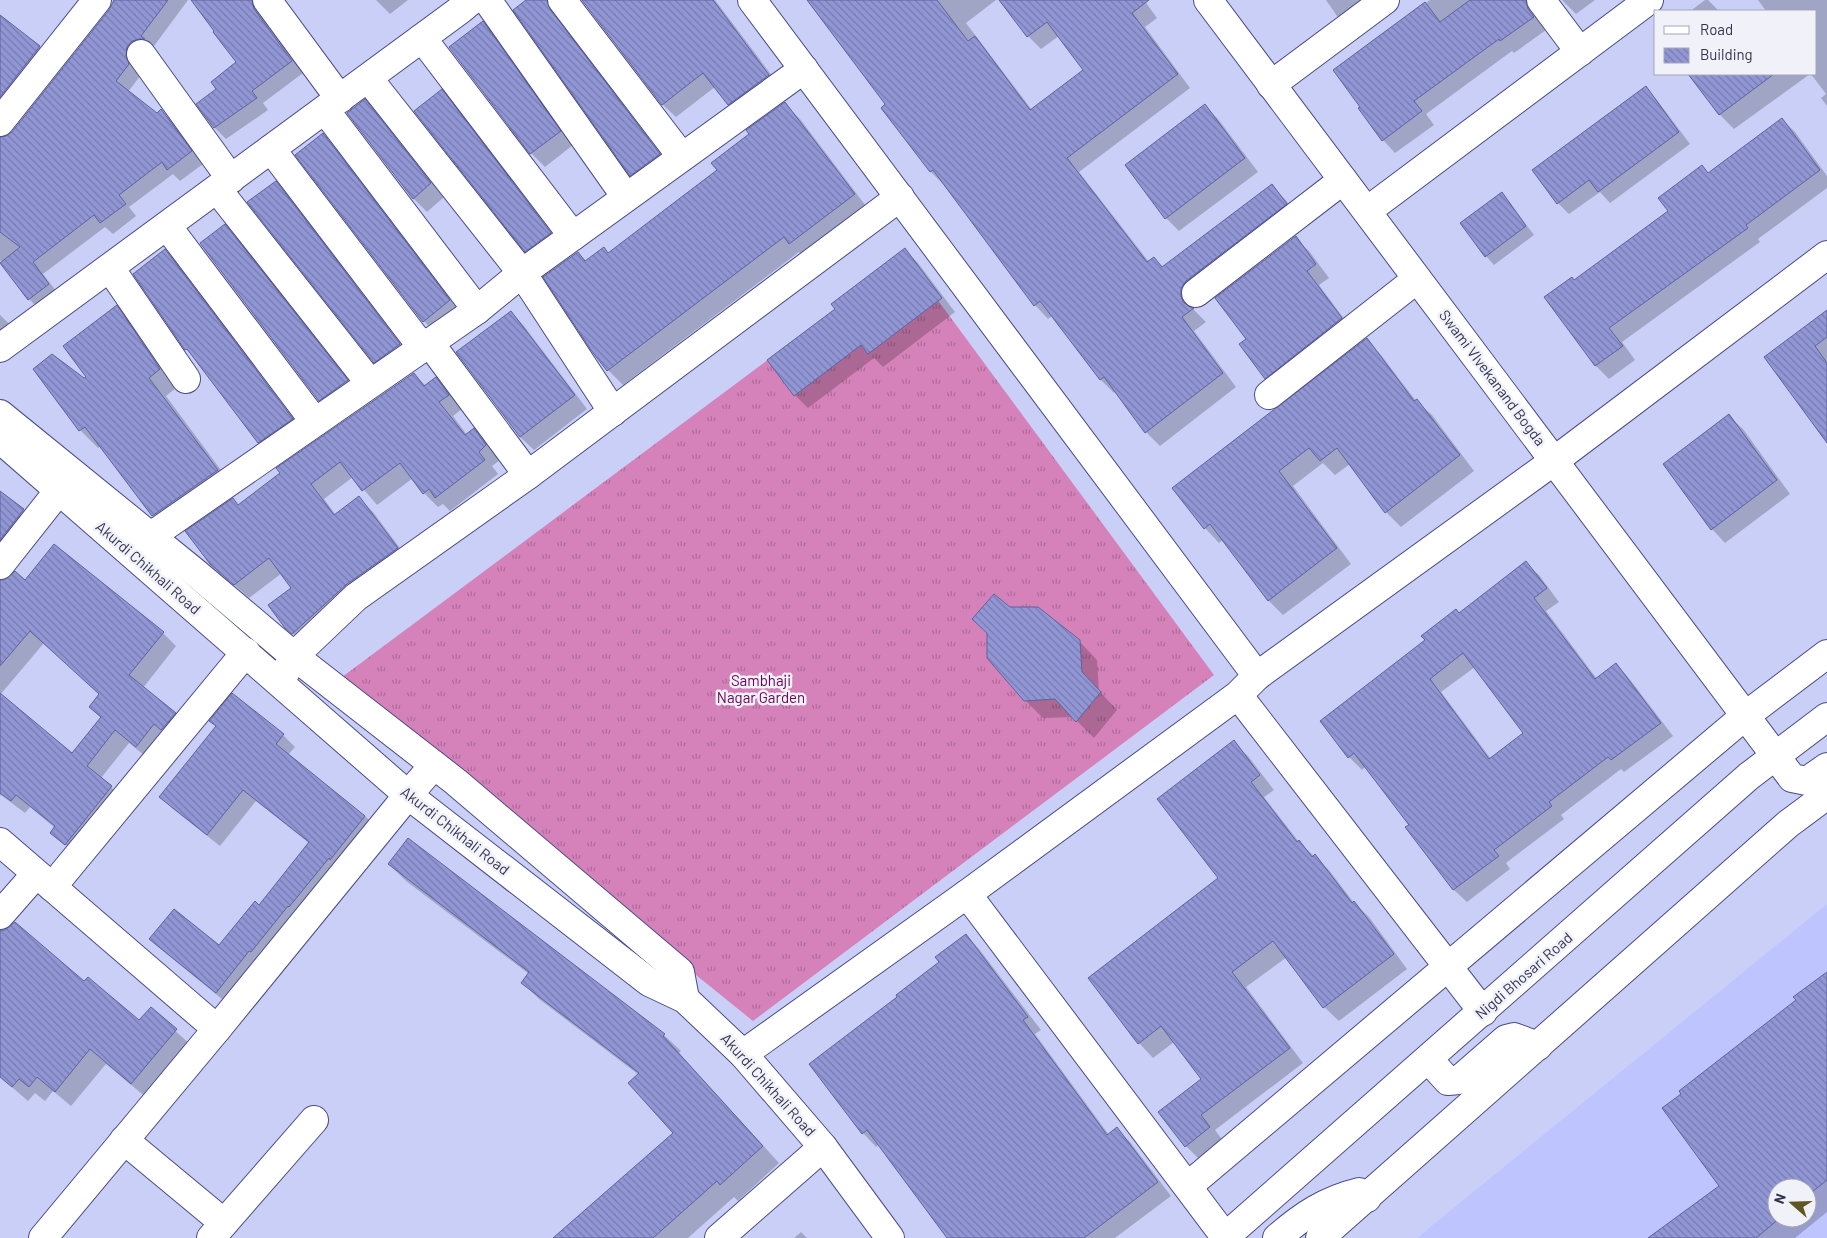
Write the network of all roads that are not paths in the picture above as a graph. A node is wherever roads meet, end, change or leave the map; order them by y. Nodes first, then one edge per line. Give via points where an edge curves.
1 (97, 0) edge
2 (267, 0) edge
3 (487, 0) edge
4 (562, 0) edge
5 (752, 0) edge
6 (1208, 0) edge
7 (1385, 0) edge
8 (1541, 0) edge
9 (1649, 0) edge
10 (461, 4) edge
11 (422, 38) junction
12 (1580, 52) junction
13 (141, 54) dead end
14 (804, 69) junction
15 (368, 78) junction
16 (1271, 85) junction
17 (332, 104) junction
18 (4, 108) edge
19 (271, 149) junction
20 (682, 157) junction
21 (1343, 180) junction
22 (224, 184) junction
23 (900, 197) junction
24 (626, 198) junction
25 (1367, 211) junction
26 (166, 226) junction
27 (573, 236) junction
28 (1827, 255) edge
29 (110, 268) junction
30 (522, 274) junction
31 (1417, 279) junction
32 (1196, 293) dead end
33 (477, 310) junction
34 (426, 345) junction
35 (0, 348) edge
36 (186, 379) dead end
37 (370, 383) junction
38 (1269, 395) dead end
39 (613, 412) junction
40 (0, 414) edge
41 (315, 422) junction
42 (0, 440) edge
43 (1554, 461) junction
44 (528, 475) junction
45 (66, 482) junction
46 (151, 536) junction
47 (0, 565) edge
48 (246, 652) junction
49 (1827, 654) edge
50 (294, 656) junction
51 (1257, 676) junction
52 (280, 682) junction
53 (1238, 695) junction
54 (1746, 716) junction
55 (1827, 717) edge
56 (1776, 756) junction
57 (434, 765) junction
58 (1827, 767) edge
59 (408, 795) junction
60 (1827, 796) edge
61 (5, 856) edge
62 (44, 880) junction
63 (967, 894) junction
64 (0, 915) edge
65 (1448, 967) junction
66 (685, 999) junction
67 (1483, 1012) junction
68 (217, 1029) junction
69 (1538, 1046) junction
70 (743, 1054) junction
71 (1428, 1060) junction
72 (314, 1120) dead end
73 (124, 1140) junction
74 (823, 1147) junction
75 (1188, 1186) junction
76 (1367, 1198) junction
77 (218, 1231) edge
78 (43, 1238) edge
79 (719, 1238) edge
80 (890, 1238) edge
81 (1225, 1238) edge
82 (1277, 1238) edge
83 (1320, 1238) edge

1 - 18 street
2 - 17 street
3 - 24 street
4 - 20 street
5 - 14 street
6 - 16 street, Swami VIvekanand Bogda
7 - 16 street
8 - 12 street
9 - 12 street
10 - 11 street
11 - 15 street
11 - 27 street
12 - 25 street
13 - 22 street
14 - 20 street
14 - 23 street
15 - 17 street
15 - 30 street
16 - 21 street, Swami VIvekanand Bogda
17 - 19 street
17 - 33 street
19 - 22 street
19 - 34 street
20 - 24 street
21 - 25 street, Swami VIvekanand Bogda
21 - 32 street
22 - 26 street
22 - 37 street
23 - 39 street
23 - 51 street
24 - 27 street
25 - 31 street, Swami VIvekanand Bogda
26 - 29 street
26 - 41 street
27 - 30 street
28 - 43 street
29 - 35 street
29 - 36 street
30 - 33 street
30 - 39 street
31 - 38 street
31 - 43 street, Swami VIvekanand Bogda
33 - 34 street
34 - 37 street
34 - 44 street
37 - 41 street
39 - 44 street
40 - 45 street
41 - 46 street
42 - 45 street, Akurdi Chikhali Road
43 - 51 street
43 - 54 street, Swami VIvekanand Bogda
44 - 50 street via 356,597
45 - 46 street
45 - 47 street
45 - 48 street, Akurdi Chikhali Road
46 - 50 street
48 - 52 street, Akurdi Chikhali Road
48 - 62 street
49 - 54 street
50 - 52 street
50 - 57 street
51 - 53 street
52 - 59 street, Akurdi Chikhali Road
53 - 63 street
53 - 65 street
54 - 56 street, Swami VIvekanand Bogda
54 - 65 street
55 - 56 street, Nigdi Bhosari Road
56 - 58 street, Swami VIvekanand Bogda via 1792,778 1800,780 1807,781
56 - 67 street, Nigdi Bhosari Road via 1749,776
57 - 59 street
57 - 66 street via 680,972
59 - 66 street, Akurdi Chikhali Road via 649,982
59 - 68 street
60 - 69 street via 1788,824
61 - 62 street
62 - 64 street
62 - 68 street
63 - 70 street
63 - 75 street
65 - 67 street
65 - 75 street
66 - 70 street, Akurdi Chikhali Road
67 - 71 street, Nigdi Bhosari Road
68 - 73 street
69 - 71 street via 1514,1037 1506,1039 1464,1077 1454,1082 1443,1078
69 - 76 street
70 - 74 street, Akurdi Chikhali Road
71 - 81 street, Nigdi Bhosari Road
72 - 77 street
73 - 77 street
73 - 78 street
74 - 79 street
74 - 80 street, Akurdi Chikhali Road
75 - 81 street
76 - 82 street via 1358,1192 1339,1197 1317,1208
76 - 83 street

